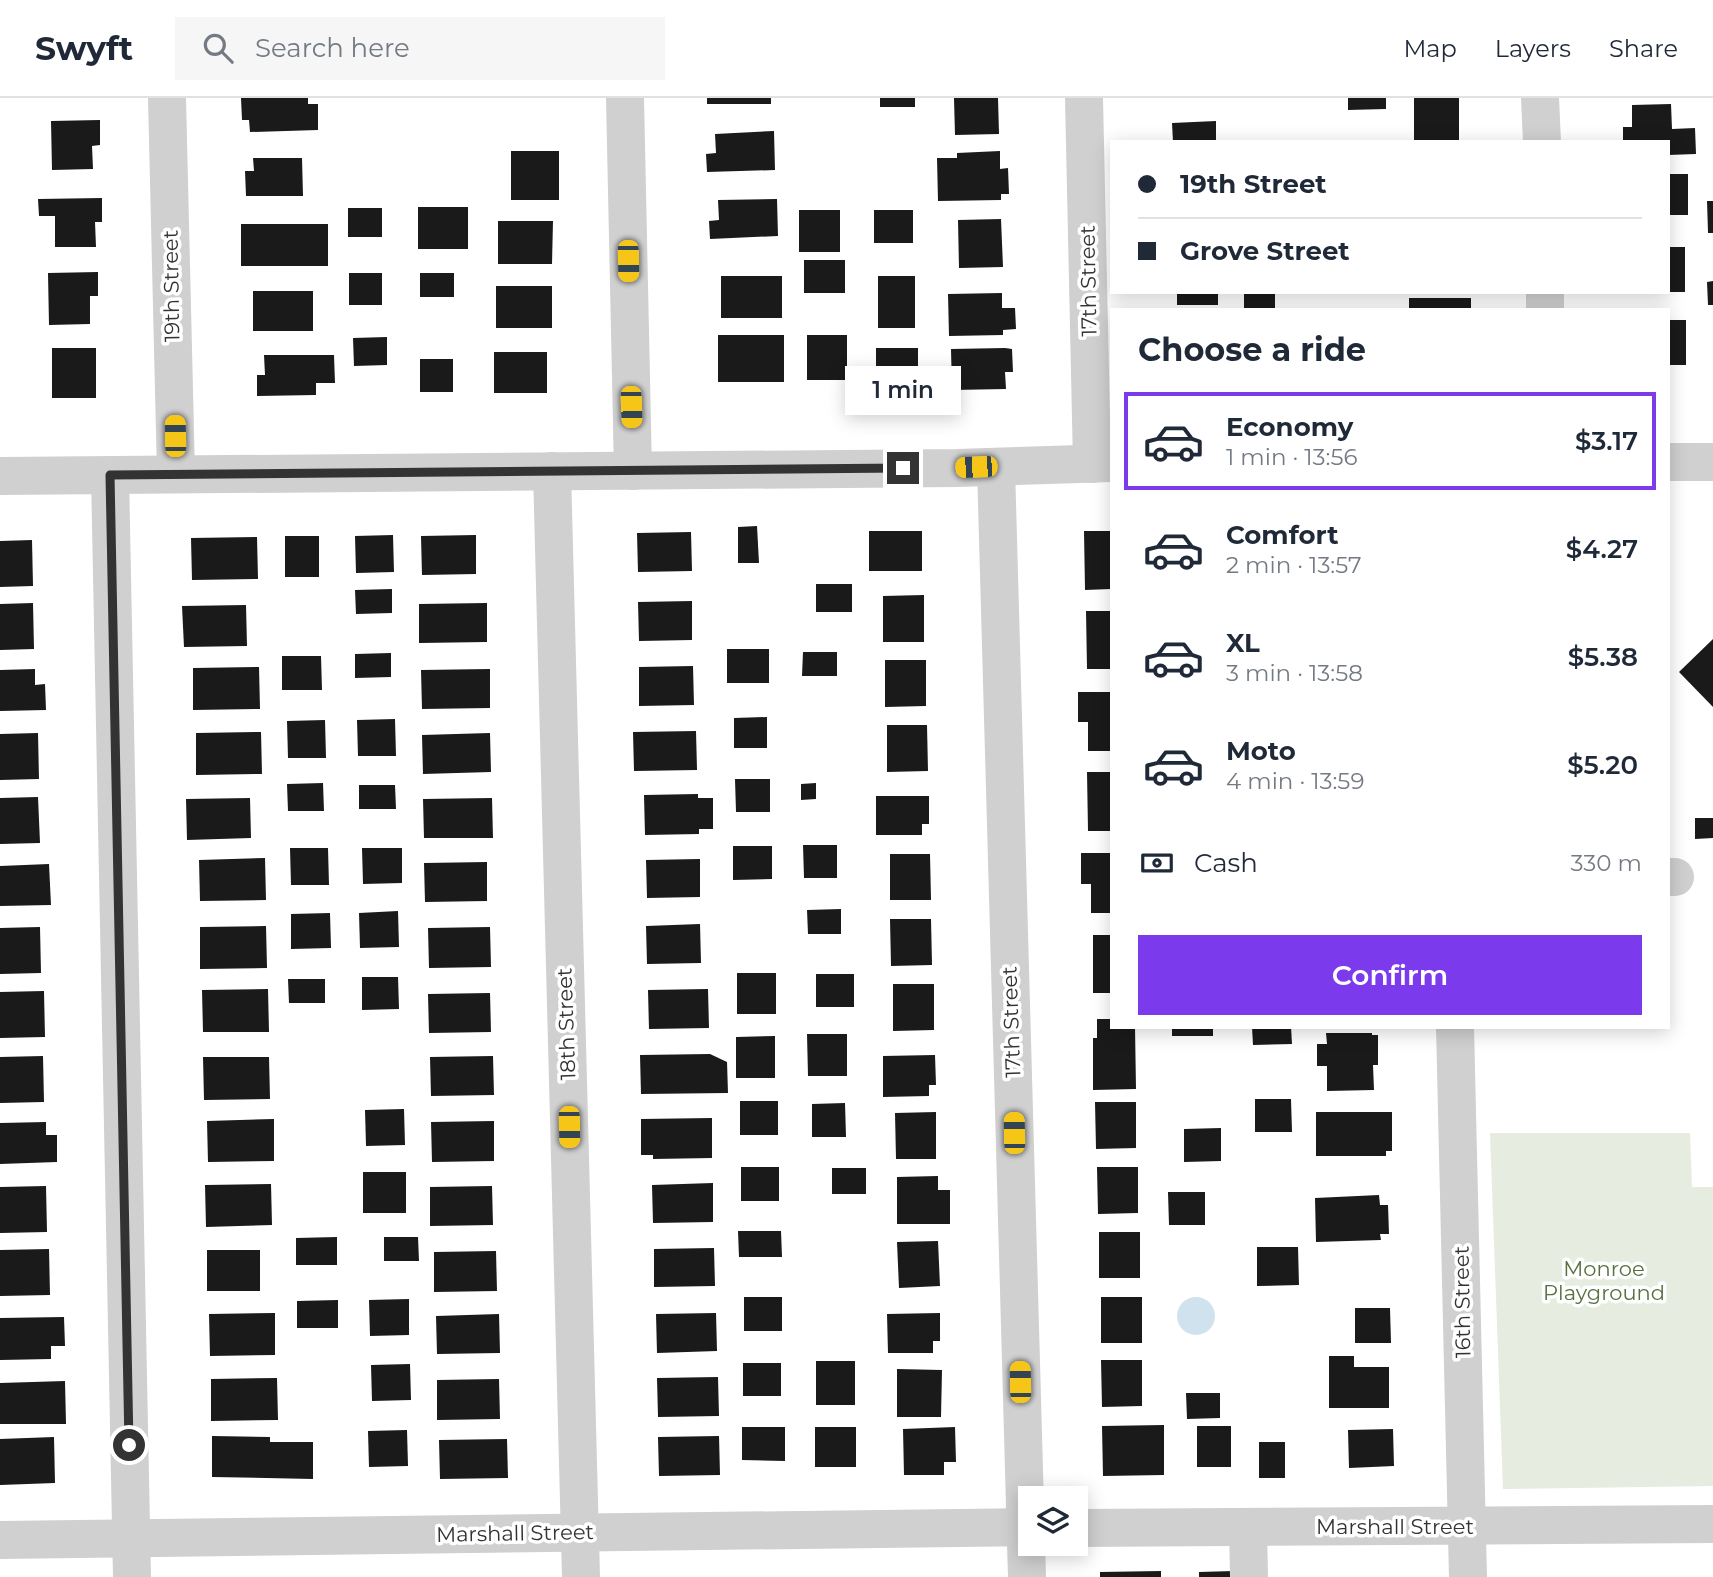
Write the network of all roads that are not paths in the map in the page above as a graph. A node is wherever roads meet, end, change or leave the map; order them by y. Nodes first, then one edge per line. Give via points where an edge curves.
1 (167, 98) edge
2 (625, 98) edge
3 (1084, 98) edge
4 (1541, 98) edge
5 (1542, 140) edge
6 (1670, 462) edge
7 (1713, 462) edge
8 (1101, 463) edge
9 (996, 467) junction
10 (552, 471) junction
11 (633, 471) junction
12 (176, 474) junction
13 (110, 475) junction
14 (0, 476) edge
15 (1455, 1029) edge
16 (1027, 1486) edge
17 (1713, 1524) edge
18 (1466, 1525) junction
19 (1018, 1528) edge
20 (1088, 1528) edge
21 (1248, 1528) junction
22 (580, 1533) junction
23 (131, 1539) junction
24 (0, 1540) edge
25 (1027, 1556) edge
26 (132, 1577) edge
27 (581, 1577) edge
28 (1027, 1577) edge
29 (1249, 1577) edge
30 (1468, 1577) edge

1 - 12 street, 19th Street
2 - 11 street
3 - 8 street, 17th Street
4 - 5 street
6 - 7 street
8 - 9 street
9 - 11 street
9 - 16 street, 17th Street
10 - 11 street
10 - 12 street
10 - 22 street, 18th Street
12 - 13 street
13 - 14 street
13 - 23 street
15 - 18 street, 16th Street
17 - 18 street, Marshall Street
18 - 21 street, Marshall Street
18 - 30 street, 16th Street
19 - 22 street, Marshall Street
20 - 21 street, Marshall Street
21 - 29 street
22 - 23 street, Marshall Street
22 - 27 street, 18th Street
23 - 24 street, Marshall Street
23 - 26 street
25 - 28 street, 17th Street

